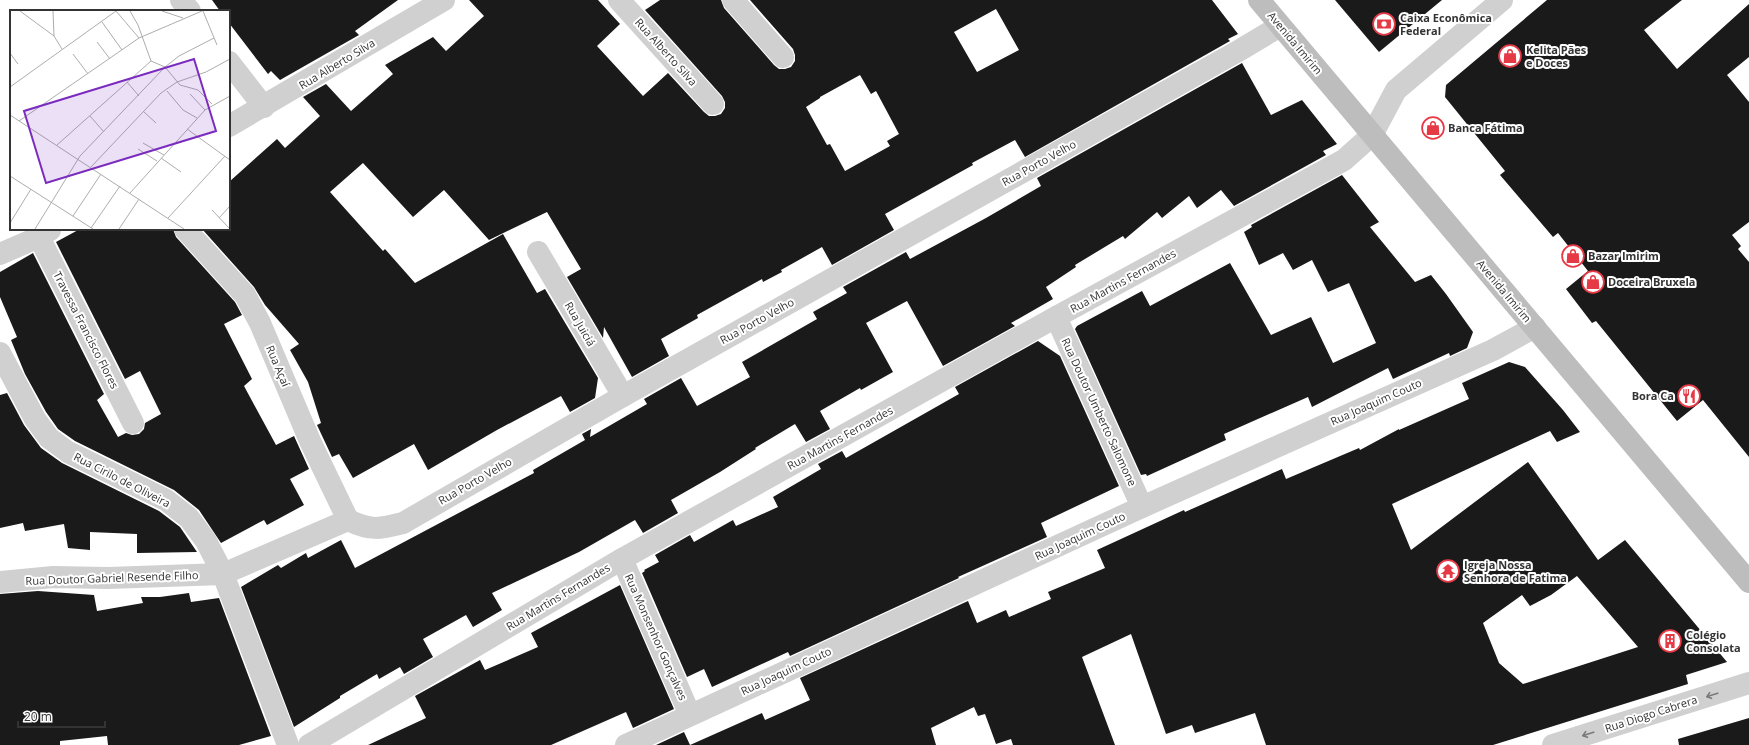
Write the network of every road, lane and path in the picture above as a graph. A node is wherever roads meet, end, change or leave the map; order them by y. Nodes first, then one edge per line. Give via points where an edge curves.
1 (181, 0) edge
2 (444, 0) edge
3 (619, 0) edge
4 (733, 0) edge
5 (1259, 0) edge
6 (1502, 0) edge
7 (189, 10) edge
8 (1280, 26) junction
9 (783, 56) dead end
10 (230, 63) edge
11 (713, 104) dead end
12 (264, 107) junction
13 (230, 125) edge
14 (1372, 135) junction
15 (186, 230) edge
16 (45, 233) edge
17 (538, 252) dead end
18 (0, 254) edge
19 (1056, 317) junction
20 (1535, 327) junction
21 (0, 353) edge
22 (623, 396) junction
23 (133, 423) dead end
24 (1142, 507) junction
25 (348, 520) junction
26 (622, 559) junction
27 (223, 574) junction
28 (0, 582) edge
29 (1749, 582) edge
30 (1749, 683) edge
31 (690, 715) junction
32 (288, 745) edge
33 (308, 745) edge
34 (626, 745) edge
35 (1553, 745) edge

1 - 7 street
2 - 12 street, Rua Alberto Silva
3 - 11 street, Rua Alberto Silva
4 - 9 street
5 - 8 main road, Avenida Imirim
6 - 14 street via 1396,90
8 - 14 main road, Avenida Imirim
8 - 22 street, Rua Porto Velho
10 - 12 street
12 - 13 street, Rua Alberto Silva
14 - 19 street, Rua Martins Fernandes via 1344,160
14 - 20 main road, Avenida Imirim
15 - 25 street, Rua Açaí via 245,295
16 - 18 street
16 - 23 street, Travessa Francisco Flores
17 - 22 street, Rua Juiciá
19 - 24 street, Rua Doutor Umberto Salomone
19 - 26 street, Rua Martins Fernandes
20 - 24 street, Rua Joaquim Couto via 1486,353
20 - 29 main road, Avenida Imirim
21 - 27 street, Rua Cirilo de Oliveira via 35,419 49,438 68,452 166,500 189,518 206,541
22 - 25 street, Rua Porto Velho via 403,523 381,529 363,527
24 - 31 street, Rua Joaquim Couto
25 - 27 street
26 - 31 street, Rua Monsenhor Gonçalves
26 - 33 street, Rua Martins Fernandes
27 - 28 street, Rua Doutor Gabriel Resende Filho via 53,577
27 - 32 street, Rua Cirilo de Oliveira
30 -> 35 street, Rua Diogo Cabrera
31 - 34 street, Rua Joaquim Couto

